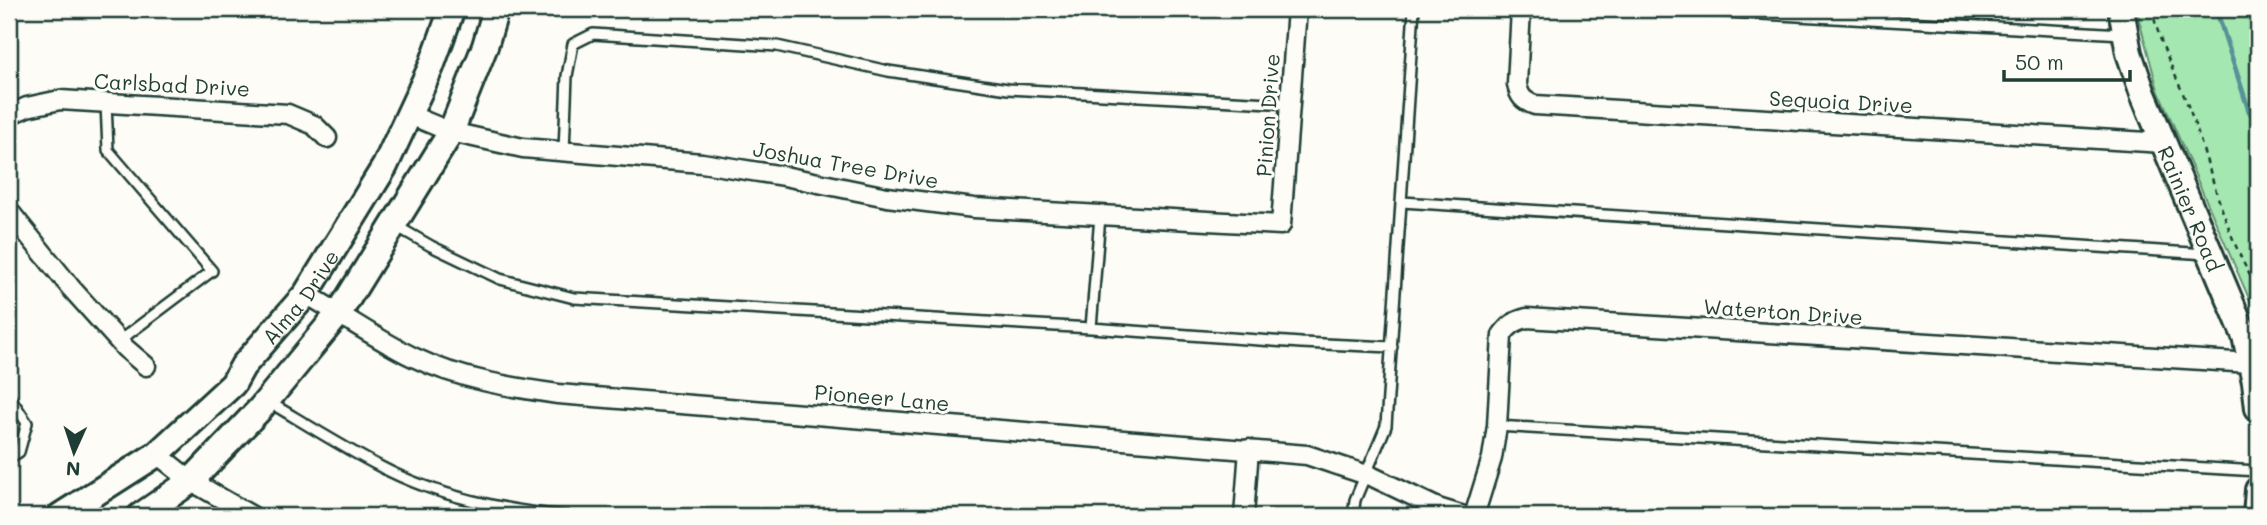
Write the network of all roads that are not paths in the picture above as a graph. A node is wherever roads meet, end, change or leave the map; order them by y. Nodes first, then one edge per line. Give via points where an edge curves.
1 (452, 9) edge
2 (496, 9) edge
3 (1297, 9) edge
4 (1414, 9) edge
5 (1521, 9) edge
6 (1672, 9) edge
7 (2121, 9) edge
8 (2125, 34) junction
9 (106, 103) junction
10 (1292, 104) junction
11 (9, 115) edge
12 (410, 115) junction
13 (451, 132) junction
14 (327, 138) dead end
15 (2164, 143) junction
16 (564, 151) junction
17 (1402, 202) junction
18 (9, 211) edge
19 (1100, 216) junction
20 (393, 225) junction
21 (1281, 225) joint
22 (2212, 254) junction
23 (306, 294) junction
24 (339, 313) junction
25 (1091, 328) junction
26 (119, 341) junction
27 (1392, 347) junction
28 (2251, 363) junction
29 (146, 366) dead end
30 (9, 396) edge
31 (267, 401) junction
32 (2258, 408) edge
33 (1497, 426) junction
34 (1249, 449) junction
35 (157, 454) junction
36 (9, 458) edge
37 (2258, 471) edge
38 (1365, 474) junction
39 (191, 481) junction
40 (2258, 490) edge
41 (60, 516) edge
42 (140, 516) edge
43 (252, 516) edge
44 (567, 516) edge
45 (1244, 516) edge
46 (1353, 516) edge
47 (1464, 516) edge
48 (1474, 516) edge
49 (2256, 516) edge

1 - 12 main road, Alma Drive
2 - 13 main road, Alma Drive
3 - 10 street, Pinion Drive
4 - 17 lane
5 - 15 street, Sequoia Drive via 1517,84 1525,101 1535,105
6 - 8 lane
7 - 8 main road, Rainier Road
8 - 15 main road, Rainier Road
9 - 11 street, Carlsbad Drive via 60,100
9 - 14 street, Carlsbad Drive via 288,114 314,125
9 - 26 lane via 108,150 212,271
10 - 16 lane via 1008,89 887,71 778,47 593,34 573,44
10 - 21 street, Pinion Drive
12 - 13 street, Joshua Tree Drive
12 - 23 main road, Alma Drive via 385,166
13 - 16 street, Joshua Tree Drive via 523,148
13 - 20 main road, Alma Drive
15 - 22 main road, Rainier Road
16 - 19 street, Joshua Tree Drive via 702,163 974,208
17 - 22 lane
17 - 27 lane
18 - 26 street
19 - 21 street, Joshua Tree Drive
19 - 25 lane
20 - 24 main road, Alma Drive
20 - 25 lane via 500,279 574,298
22 - 28 main road, Rainier Road
23 - 24 street, Pioneer Lane
23 - 35 main road, Alma Drive via 243,366 233,384
24 - 31 main road, Alma Drive
24 - 34 street, Pioneer Lane via 412,357 456,374 558,394
25 - 27 lane
26 - 29 street
27 - 38 lane via 1386,426
28 - 32 main road, Rainier Road
28 - 33 street, Waterton Drive via 1527,318 1508,326 1502,335
30 - 36 lane via 27,423 19,452
31 - 39 main road, Alma Drive
31 - 44 lane via 382,468 450,495 528,513
33 - 37 lane
33 - 48 street, Waterton Drive
34 - 38 street, Pioneer Lane via 1307,455
34 - 45 street
35 - 39 street
35 - 41 main road, Alma Drive
38 - 46 lane
38 - 47 street, Pioneer Lane
39 - 42 main road, Alma Drive
39 - 43 street
40 - 49 main road

